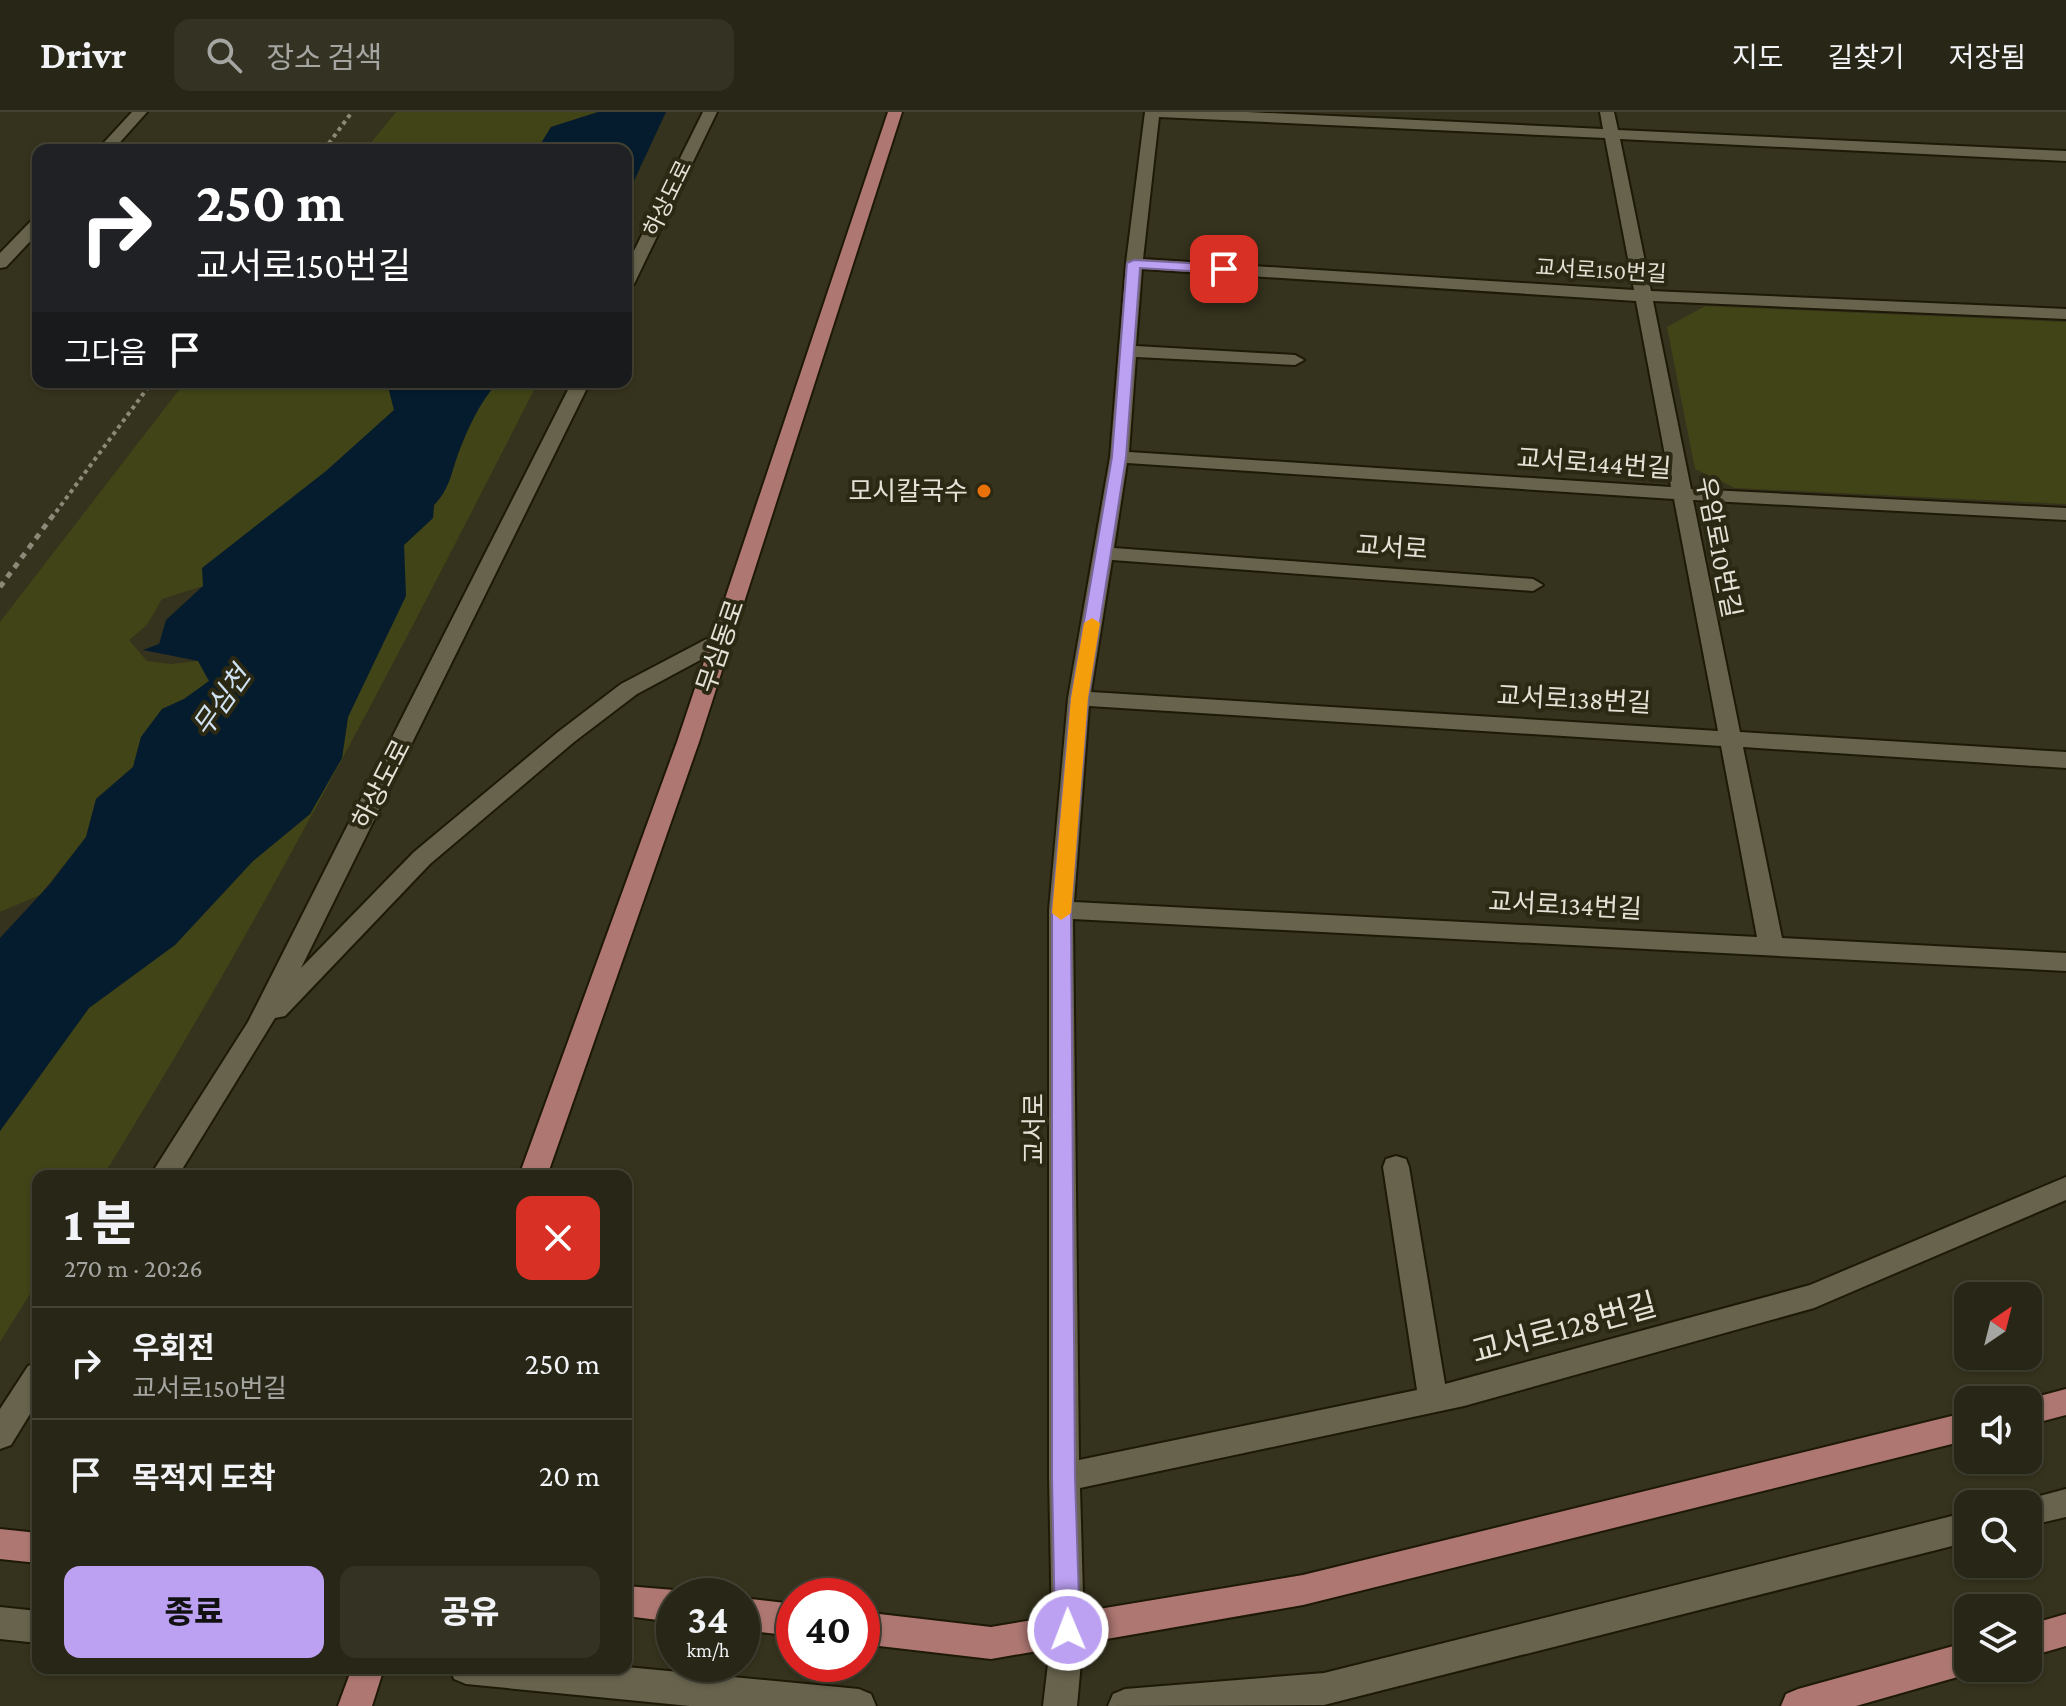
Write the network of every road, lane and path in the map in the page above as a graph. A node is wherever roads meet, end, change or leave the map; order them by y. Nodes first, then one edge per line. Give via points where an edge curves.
1 (140, 112) edge
2 (352, 112) edge
3 (710, 112) edge
4 (895, 112) edge
5 (1153, 112) edge
6 (1607, 112) edge
7 (1612, 135) junction
8 (111, 144) edge
9 (328, 144) edge
10 (2066, 156) edge
11 (32, 229) edge
12 (0, 263) edge
13 (1134, 263) junction
14 (632, 272) edge
15 (1645, 296) junction
16 (2066, 314) edge
17 (1127, 351) junction
18 (1295, 360) dead end
19 (148, 388) edge
20 (578, 388) edge
21 (1119, 457) junction
22 (1683, 494) junction
23 (2066, 514) edge
24 (1103, 553) junction
25 (1533, 585) dead end
26 (0, 587) edge
27 (723, 639) junction
28 (1079, 698) junction
29 (1730, 737) junction
30 (2066, 760) edge
31 (1061, 910) junction
32 (1771, 945) junction
33 (2066, 962) edge
34 (258, 1028) junction
35 (1396, 1167) dead end
36 (168, 1170) edge
37 (535, 1170) edge
38 (2066, 1188) edge
39 (32, 1384) edge
40 (1433, 1399) junction
41 (2066, 1402) edge
42 (2042, 1408) edge
43 (1954, 1429) edge
44 (0, 1435) edge
45 (1064, 1477) junction
46 (2066, 1503) edge
47 (2042, 1509) edge
48 (1954, 1531) edge
49 (0, 1544) edge
50 (32, 1547) edge
51 (632, 1602) edge
52 (656, 1604) edge
53 (0, 1623) edge
54 (32, 1626) edge
55 (880, 1630) edge
56 (1068, 1630) junction
57 (2066, 1630) edge
58 (2042, 1637) edge
59 (1954, 1662) edge
60 (366, 1674) edge
61 (528, 1674) edge
62 (355, 1706) edge
63 (859, 1706) edge
64 (1060, 1706) edge
65 (1125, 1706) edge
66 (1798, 1706) edge

1 - 8 street
2 - 9 path
3 - 14 street, 하상도로
4 - 27 main road, 무심동로
5 - 7 street
5 - 13 street, 교서로
6 - 7 street, 우암로10번길
7 - 10 street
7 - 15 street, 우암로10번길
11 - 12 street
13 - 15 street, 교서로150번길
13 - 17 street, 교서로
15 - 16 street, 교서로150번길
15 - 22 street, 우암로10번길
17 - 18 street
17 - 21 street, 교서로
19 - 26 path
20 - 34 street, 하상도로
21 - 22 street, 교서로144번길
21 - 24 street, 교서로
22 - 23 street, 교서로144번길
22 - 29 street, 우암로10번길
24 - 25 street, 교서로
24 - 28 street, 교서로
27 - 34 street via 629,689 554,747 422,858
27 - 37 main road, 무심동로
28 - 29 street, 교서로138번길
28 - 31 street, 교서로
29 - 30 street, 교서로138번길
29 - 32 street, 우암로10번길
31 - 32 street, 교서로134번길
31 - 45 street, 교서로
32 - 33 street, 교서로134번길
34 - 36 street, 하상도로
35 - 40 street
38 - 40 street, 교서로128번길 via 1814,1296
39 - 44 street
40 - 45 street, 교서로128번길
41 - 42 main road
43 - 56 main road via 1303,1590
45 - 56 street, 교서로
46 - 47 street
48 - 65 street via 1324,1689
49 - 50 main road
51 - 52 main road
53 - 54 street
55 - 56 main road via 991,1643
56 - 64 street, 교서로
57 - 58 main road
59 - 66 main road
60 - 62 main road
61 - 63 street

